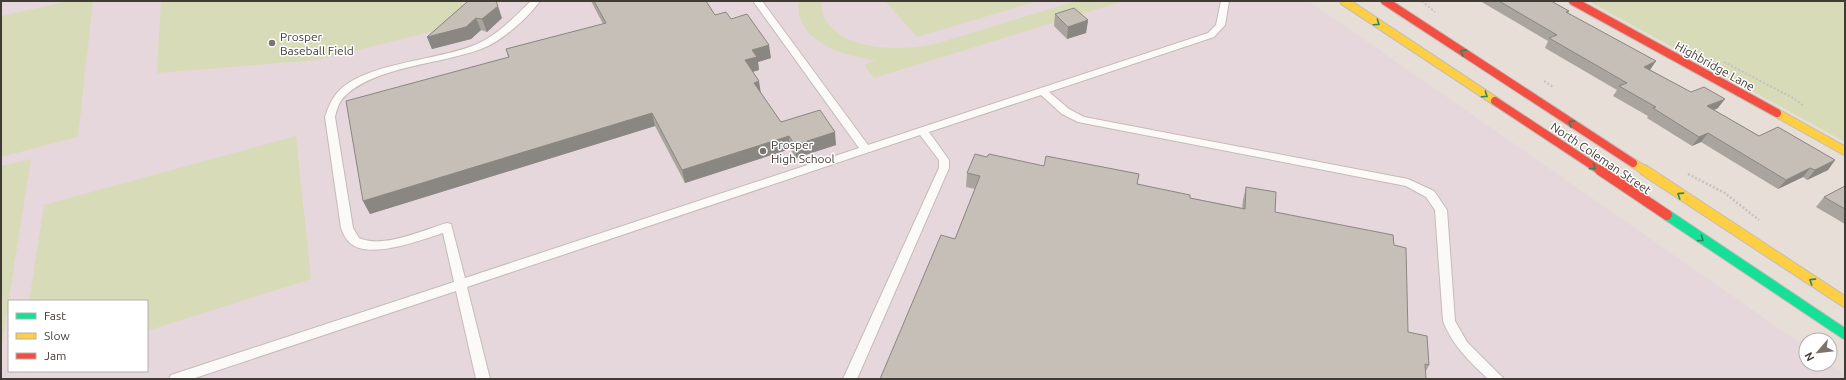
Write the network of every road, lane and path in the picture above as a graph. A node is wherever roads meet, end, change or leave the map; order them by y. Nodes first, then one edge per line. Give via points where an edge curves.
1 (536, 1) edge
2 (757, 1) edge
3 (1225, 1) edge
4 (1344, 1) edge
5 (1385, 1) edge
6 (1573, 1) edge
7 (1043, 92) junction
8 (923, 132) junction
9 (866, 150) junction
10 (1845, 151) edge
11 (460, 284) junction
12 (1845, 302) edge
13 (1845, 334) edge
14 (176, 379) edge
15 (484, 379) edge
16 (850, 379) edge
17 (1497, 379) edge

1 - 11 lane via 492,42 370,76 343,92 330,110 350,236 361,244 381,245 447,227
2 - 9 lane
3 - 7 lane via 1221,24 1215,33
4 -> 13 street, North Coleman Street
12 -> 5 street, North Coleman Street
6 - 10 street, Highbridge Lane
7 - 8 lane
7 - 17 lane via 1060,109 1082,120 1408,183 1430,194 1441,210 1449,321 1453,333
8 - 9 lane
8 - 16 lane via 944,160 944,168
9 - 11 lane
11 - 14 lane
11 - 15 lane

